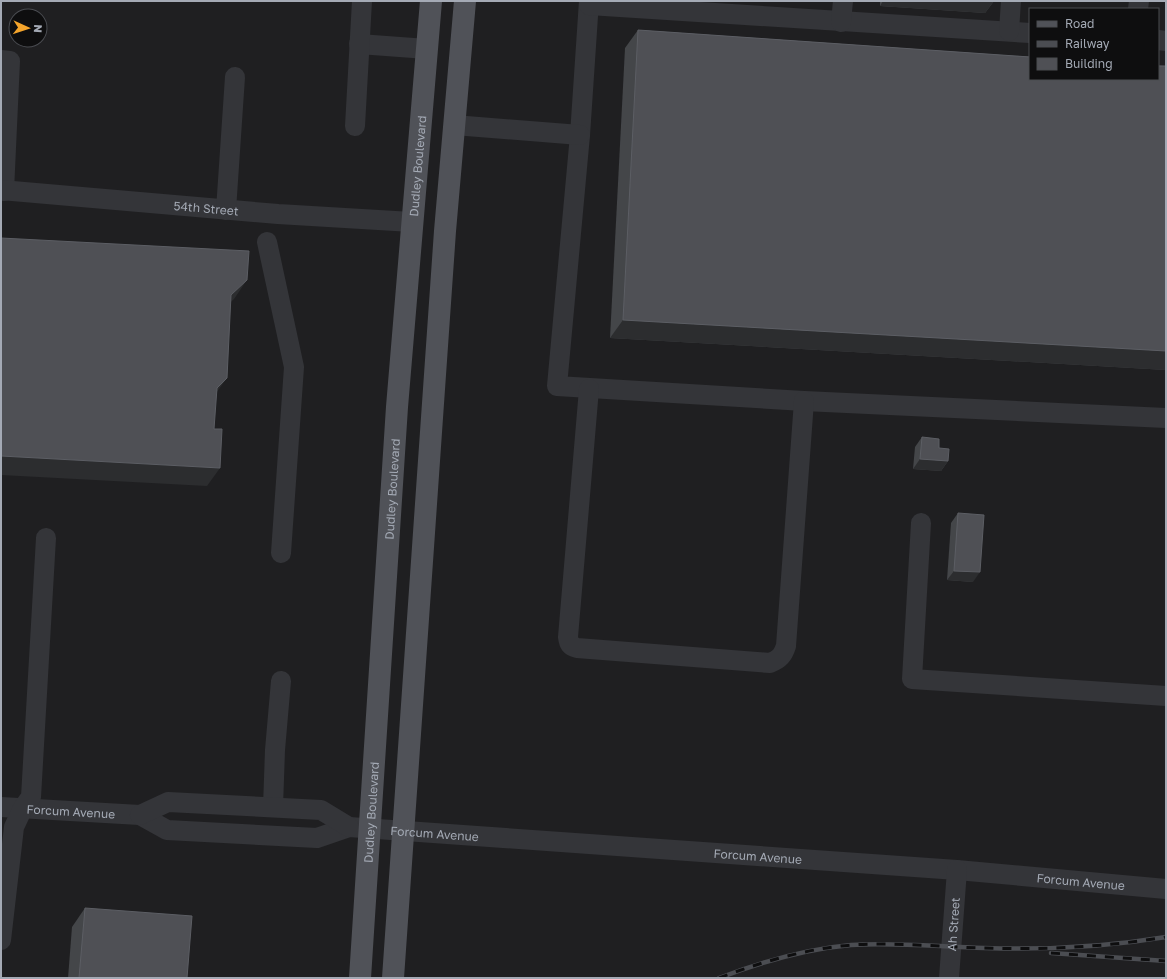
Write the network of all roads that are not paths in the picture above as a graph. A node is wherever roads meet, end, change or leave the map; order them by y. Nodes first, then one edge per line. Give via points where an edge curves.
1 (362, 1) edge
2 (430, 1) edge
3 (465, 1) edge
4 (843, 1) edge
5 (1011, 1) edge
6 (589, 3) edge
7 (841, 22) junction
8 (1009, 31) junction
9 (1029, 33) edge
10 (359, 44) junction
11 (427, 49) junction
12 (1, 60) edge
13 (235, 77) dead end
14 (454, 125) junction
15 (355, 126) dead end
16 (580, 135) junction
17 (2, 190) edge
18 (226, 210) junction
19 (412, 222) junction
20 (267, 242) dead end
21 (589, 389) junction
22 (804, 401) junction
23 (1166, 418) edge
24 (921, 523) dead end
25 (46, 538) dead end
26 (281, 553) dead end
27 (281, 681) dead end
28 (1166, 696) edge
29 (1, 807) edge
30 (273, 807) junction
31 (23, 808) junction
32 (140, 815) junction
33 (359, 828) junction
34 (404, 832) junction
35 (957, 870) junction
36 (1166, 889) edge
37 (1, 940) edge
38 (360, 978) edge
39 (394, 978) edge
40 (949, 978) edge

1 - 10 street
2 - 11 main road, Dudley Boulevard
3 - 14 main road
4 - 7 street
5 - 8 street
6 - 7 street
6 - 16 street
7 - 8 street
8 - 9 street
10 - 11 street
10 - 15 street
11 - 19 main road, Dudley Boulevard
12 - 17 street via 10,61
13 - 18 street
14 - 16 street
14 - 34 main road
16 - 21 street via 557,386
17 - 18 street, 54th Street
18 - 19 street, 54th Street
19 - 33 main road, Dudley Boulevard
20 - 26 street via 294,367
21 - 22 street
21 - 22 street via 569,629 571,647 770,663 778,660 786,646
22 - 23 street
24 - 28 street via 912,679
25 - 31 street via 31,797
27 - 30 street
29 - 31 street, Forcum Avenue
30 - 32 street, Forcum Avenue via 168,802
30 - 33 street, Forcum Avenue via 321,810
31 - 32 street, Forcum Avenue
31 - 37 street via 14,827
32 - 33 street, Forcum Avenue via 167,830 317,838
33 - 34 street, Forcum Avenue
33 - 38 main road, Dudley Boulevard
34 - 35 street, Forcum Avenue
34 - 39 main road
35 - 36 street, Forcum Avenue
35 - 40 street, Ah Street

